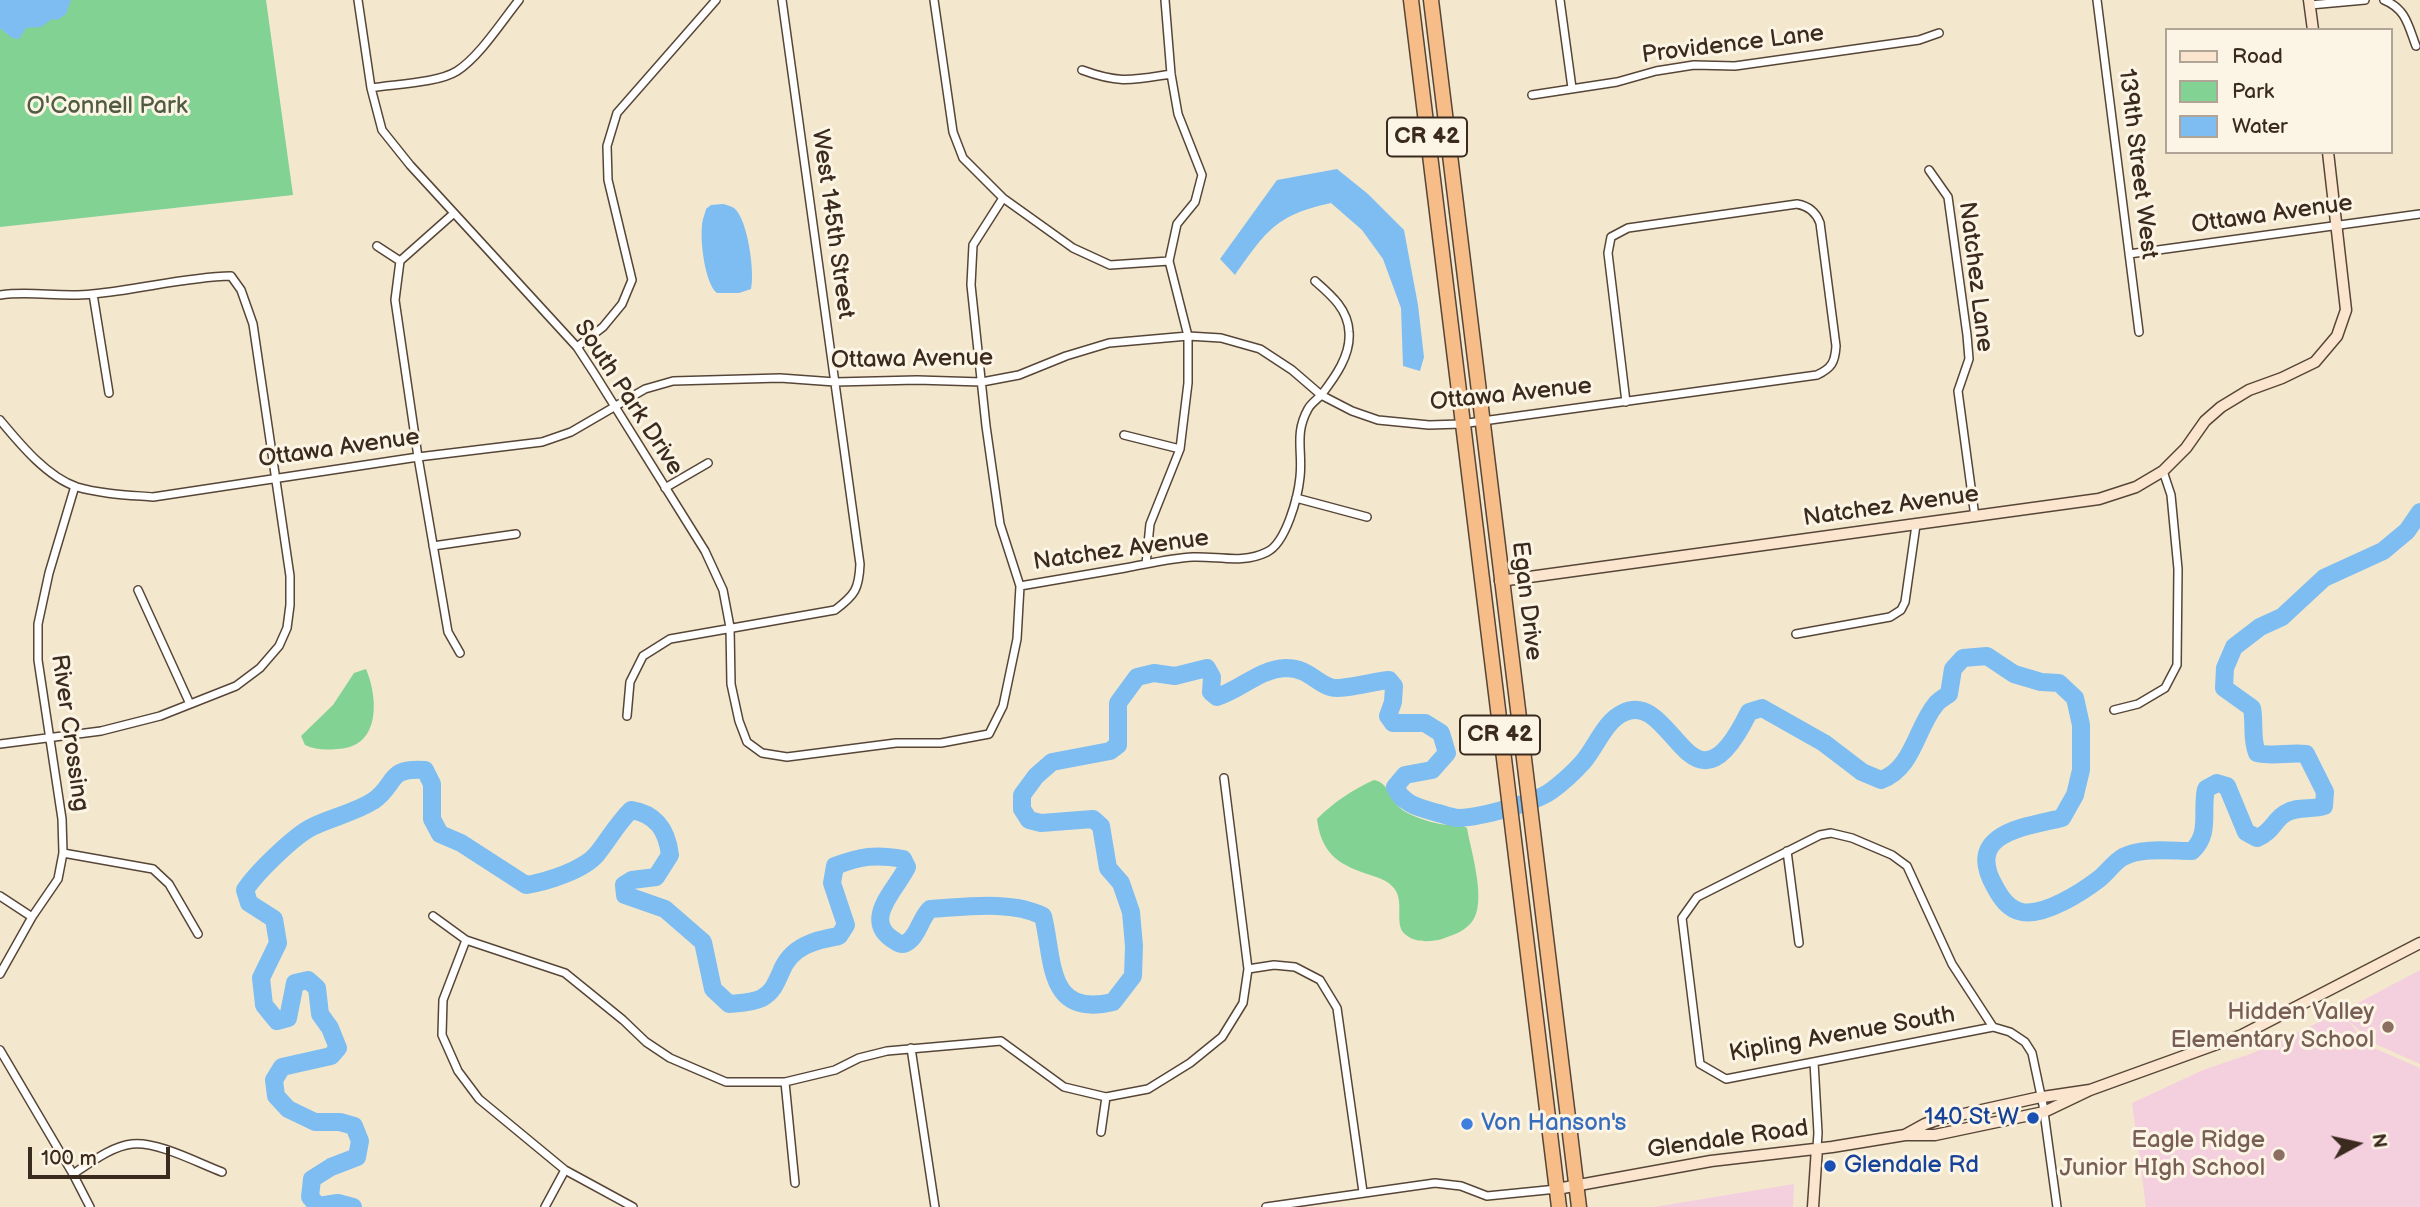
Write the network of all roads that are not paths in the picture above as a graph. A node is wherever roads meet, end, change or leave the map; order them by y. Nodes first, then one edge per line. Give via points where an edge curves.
1 (358, 0) edge
2 (519, 0) edge
3 (716, 0) edge
4 (782, 0) edge
5 (934, 0) edge
6 (1165, 0) edge
7 (1411, 0) edge
8 (1431, 0) edge
9 (1560, 0) edge
10 (2098, 0) edge
11 (2365, 0) edge
12 (2384, 0) edge
13 (2310, 3) edge
14 (2313, 28) edge
15 (1939, 33) dead end
16 (2416, 46) dead end
17 (1082, 71) dead end
18 (1171, 74) junction
19 (371, 88) junction
20 (1572, 88) junction
21 (1532, 95) dead end
22 (2328, 154) edge
23 (1929, 170) dead end
24 (1003, 198) junction
25 (453, 214) junction
26 (2420, 214) edge
27 (2336, 225) junction
28 (377, 246) dead end
29 (2129, 254) junction
30 (400, 261) junction
31 (1169, 261) junction
32 (1315, 281) dead end
33 (93, 294) junction
34 (0, 295) edge
35 (2139, 332) dead end
36 (1188, 336) junction
37 (577, 346) junction
38 (835, 382) junction
39 (982, 382) junction
40 (109, 393) dead end
41 (1321, 395) junction
42 (1626, 402) junction
43 (616, 406) junction
44 (0, 420) edge
45 (1481, 421) junction
46 (1461, 424) junction
47 (1124, 436) dead end
48 (1180, 449) junction
49 (418, 457) junction
50 (708, 463) dead end
51 (2163, 471) junction
52 (274, 478) junction
53 (75, 486) junction
54 (665, 488) junction
55 (1296, 498) junction
56 (1367, 517) dead end
57 (1975, 517) junction
58 (1916, 525) junction
59 (516, 534) dead end
60 (433, 546) junction
61 (1146, 564) junction
62 (1500, 581) junction
63 (1020, 586) junction
64 (138, 590) dead end
65 (730, 627) junction
66 (1796, 634) dead end
67 (460, 653) dead end
68 (190, 704) junction
69 (2114, 710) dead end
70 (627, 716) dead end
71 (49, 737) junction
72 (0, 744) edge
73 (1224, 778) dead end
74 (1787, 851) junction
75 (63, 853) junction
76 (0, 896) edge
77 (433, 916) dead end
78 (32, 917) junction
79 (198, 934) dead end
80 (466, 940) junction
81 (1799, 943) dead end
82 (2420, 943) edge
83 (1248, 969) junction
84 (0, 974) edge
85 (1993, 1027) junction
86 (911, 1048) junction
87 (0, 1050) edge
88 (1814, 1062) junction
89 (785, 1082) junction
90 (2090, 1090) junction
91 (1106, 1097) junction
92 (2041, 1097) junction
93 (2044, 1112) junction
94 (1101, 1132) dead end
95 (1905, 1135) junction
96 (1817, 1148) junction
97 (565, 1170) junction
98 (222, 1172) dead end
99 (73, 1174) junction
100 (795, 1183) dead end
101 (1576, 1186) junction
102 (1557, 1189) junction
103 (1363, 1192) junction
104 (90, 1207) edge
105 (545, 1207) edge
106 (633, 1207) edge
107 (936, 1207) edge
108 (1266, 1207) edge
109 (1559, 1207) edge
110 (1578, 1207) edge
111 (1814, 1207) edge
112 (2057, 1207) edge

1 - 19 street, South Park Drive
2 - 19 street via 457,72
3 - 37 street via 617,113 607,146 608,180 632,280 616,312
4 - 38 street, West 145th Street
5 - 24 street via 953,132 963,159
6 - 18 street
7 - 46 highway, Egan Drive / CR 42
8 - 45 highway, Egan Drive / CR 42
9 - 20 street
10 - 29 street, 139th Street West
11 - 13 street
12 - 16 street via 2398,6
13 - 14 street
15 - 20 street, Providence Lane via 1919,40 1735,66 1694,65
17 - 18 street via 1124,82
18 - 31 street via 1178,114 1202,174 1195,202 1177,224
19 - 25 street, South Park Drive via 382,130
20 - 21 street, Providence Lane
22 - 27 street, Natchez Avenue
23 - 57 street, Natchez Lane via 1948,197 1967,335 1969,359 1958,391
24 - 31 street via 1073,248 1110,265
24 - 39 street via 973,245 971,285
25 - 30 street
25 - 37 street, South Park Drive
26 - 27 street, Ottawa Avenue
27 - 29 street, Ottawa Avenue
27 - 51 street, Natchez Avenue via 2346,310 2337,336 2315,362 2249,390 2213,414
28 - 30 street
29 - 35 street, 139th Street West
30 - 49 street via 395,300
31 - 36 street
32 - 41 street via 1343,309 1349,332 1345,357
33 - 34 street
33 - 40 street
33 - 52 street via 231,276 253,324
36 - 39 street, Ottawa Avenue via 1109,343 1019,375
36 - 41 street, Ottawa Avenue via 1222,338 1260,349
36 - 48 street
37 - 43 street, South Park Drive
38 - 39 street, Ottawa Avenue
38 - 43 street, Ottawa Avenue via 780,378 673,381
38 - 65 street, West 145th Street via 859,582 852,598 835,610
39 - 63 street via 1000,524
41 - 46 street, Ottawa Avenue via 1378,420
41 - 55 street via 1309,407 1299,433
42 - 42 street, Ottawa Avenue via 1608,253 1611,237 1628,228 1797,204 1811,209 1820,223 1836,346 1834,363 1818,375
42 - 45 street, Ottawa Avenue
43 - 49 street, Ottawa Avenue via 571,432 542,442
43 - 54 street, South Park Drive
44 - 53 street, Ottawa Avenue via 46,468
45 - 46 street, Ottawa Avenue
45 - 62 highway, Egan Drive / CR 42
46 - 102 highway, Egan Drive / CR 42
47 - 48 street
48 - 61 street via 1150,524
49 - 52 street, Ottawa Avenue
49 - 60 street
50 - 54 street
51 - 57 street, Natchez Avenue via 2136,487 2099,499
51 - 69 street via 2171,495 2178,569 2177,665 2165,688 2138,704
52 - 53 street, Ottawa Avenue via 153,497
52 - 68 street via 290,576 287,628 260,668 236,686
53 - 71 street, River Crossing via 38,624
54 - 65 street, South Park Drive via 705,551 723,590
55 - 56 street
55 - 61 street, Natchez Avenue via 1284,533 1269,551 1245,559 1193,557
57 - 58 street, Natchez Avenue
58 - 62 street, Natchez Avenue
58 - 66 street via 1901,610 1890,617
59 - 60 street
60 - 67 street via 447,632
61 - 63 street, Natchez Avenue
62 - 101 highway, Egan Drive / CR 42
63 - 65 street, South Park Drive via 1017,639 1003,706 989,734 941,743 896,743 787,757 762,754 747,742 739,721 731,684
64 - 68 street
65 - 70 street via 670,639 643,656 630,682
68 - 71 street via 101,731
71 - 72 street
71 - 75 street, River Crossing
73 - 83 street
74 - 81 street
74 - 85 street via 1820,835 1841,834 1907,866 1952,964
74 - 88 street, Kipling Avenue South via 1697,897 1682,918 1700,1064 1726,1079
75 - 78 street, River Crossing via 58,879
75 - 79 street via 153,869 169,884
76 - 78 street
77 - 80 street
78 - 84 street, River Crossing
80 - 89 street via 565,973 670,1058 726,1082
80 - 97 street via 443,1000 442,1035 458,1071 479,1099
82 - 90 street, Glendale Road via 2242,1035
83 - 91 street via 1243,1003 1222,1037 1148,1089
83 - 103 street via 1295,967 1320,980 1337,1008
85 - 88 street, Kipling Avenue South
85 - 92 street via 2025,1041
86 - 89 street via 859,1058 835,1070
86 - 91 street via 1001,1041 1064,1087
86 - 107 street
87 - 99 street
88 - 96 street
89 - 100 street
90 - 92 street, Glendale Road
90 - 93 street, Glendale Road
91 - 94 street
92 - 93 street
92 - 95 street, Glendale Road via 1926,1124
93 - 95 street, Glendale Road via 1935,1135
93 - 112 street
95 - 96 street, Glendale Road
96 - 101 street, Glendale Road via 1711,1161
96 - 111 street
97 - 105 street
97 - 106 street
98 - 99 street via 133,1143
99 - 104 street
101 - 102 street, Glendale Road
101 - 110 highway, Egan Drive / CR 42
102 - 103 street via 1487,1196 1435,1183
102 - 109 highway, Egan Drive / CR 42
103 - 108 street

